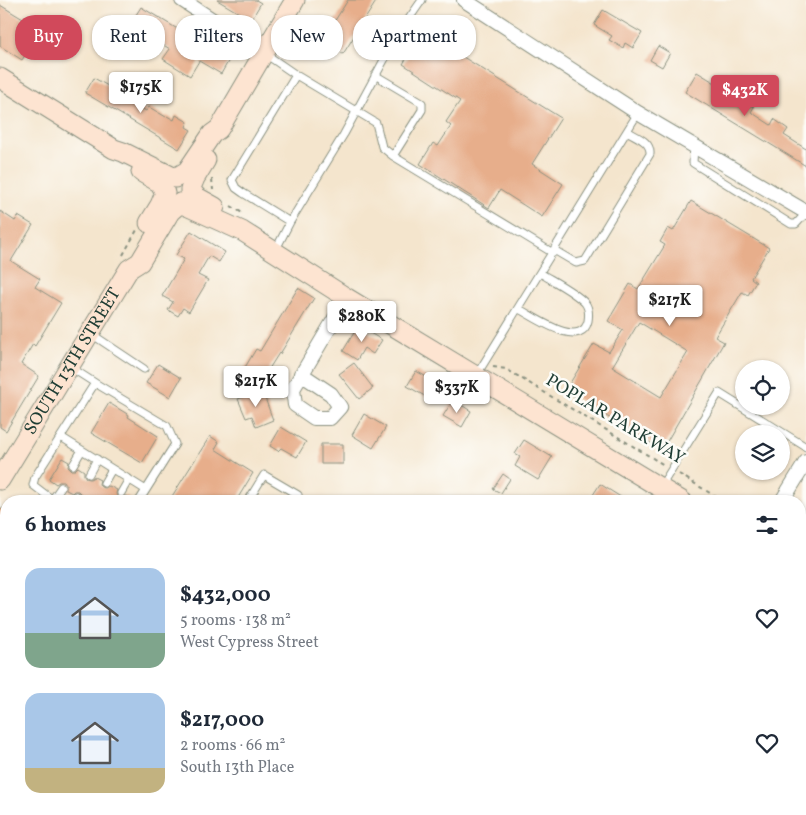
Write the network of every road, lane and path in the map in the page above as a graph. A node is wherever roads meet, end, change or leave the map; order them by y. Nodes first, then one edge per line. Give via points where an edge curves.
1 (182, 0) edge
2 (295, 0) edge
3 (422, 0) edge
4 (464, 0) edge
5 (263, 53) junction
6 (296, 75) junction
7 (375, 75) junction
8 (0, 78) edge
9 (356, 111) junction
10 (638, 113) junction
11 (627, 131) junction
12 (393, 156) junction
13 (211, 172) dead end
14 (178, 191) junction
15 (213, 191) dead end
16 (806, 212) edge
17 (290, 222) junction
18 (275, 252) junction
19 (553, 252) junction
20 (540, 273) junction
21 (347, 298) junction
22 (519, 309) junction
23 (90, 333) junction
24 (70, 367) junction
25 (144, 369) dead end
26 (484, 372) junction
27 (301, 374) dead end
28 (95, 383) junction
29 (61, 437) junction
30 (806, 447) edge
31 (82, 450) junction
32 (97, 459) junction
33 (806, 462) edge
34 (73, 465) dead end
35 (112, 468) junction
36 (672, 470) junction
37 (89, 474) dead end
38 (129, 479) junction
39 (0, 480) edge
40 (104, 483) dead end
41 (61, 487) dead end
42 (660, 488) junction
43 (146, 490) junction
44 (121, 493) dead end
45 (45, 495) edge
46 (56, 495) edge
47 (143, 495) edge
48 (252, 495) edge
49 (298, 495) edge
50 (672, 495) edge
51 (713, 495) edge
52 (786, 495) edge

1 - 5 street
2 - 5 street, SOUTH 13TH STREET
3 - 7 lane
4 - 10 street
5 - 6 lane
5 - 14 street, SOUTH 13TH STREET via 219,129 212,134 187,171
6 - 9 lane
6 - 17 lane via 232,180 236,188
7 - 9 lane
7 - 12 lane via 422,103 422,110
8 - 14 street via 114,149 118,156 160,183
9 - 12 lane via 376,123 382,147
9 - 17 lane
10 - 11 lane
10 - 16 street
11 - 19 lane
11 - 19 lane via 648,144 650,154 585,262 576,263
12 - 19 lane
13 - 15 path
14 - 18 street
14 - 23 street, SOUTH 13TH STREET via 160,205 129,257 130,269
17 - 18 lane
18 - 21 street
19 - 20 lane
20 - 22 lane
20 - 22 lane via 586,304 587,326 573,334 564,332
21 - 26 street
21 - 27 street
22 - 26 lane
23 - 24 street, SOUTH 13TH STREET
23 - 25 lane
24 - 28 lane
24 - 39 street, SOUTH 13TH STREET
26 - 36 path, POPLAR PARKWAY via 506,369
26 - 42 street
28 - 29 lane
28 - 43 lane via 167,426 175,444
29 - 31 lane
29 - 45 lane via 35,477 33,486
30 - 36 lane via 719,393
31 - 32 lane
31 - 34 lane
32 - 35 lane
32 - 37 lane
33 - 52 street
35 - 38 lane
35 - 40 lane
36 - 42 lane
36 - 51 path, POPLAR PARKWAY
38 - 43 lane
38 - 44 lane
41 - 46 lane
42 - 50 street
43 - 47 lane
48 - 49 lane via 264,475

